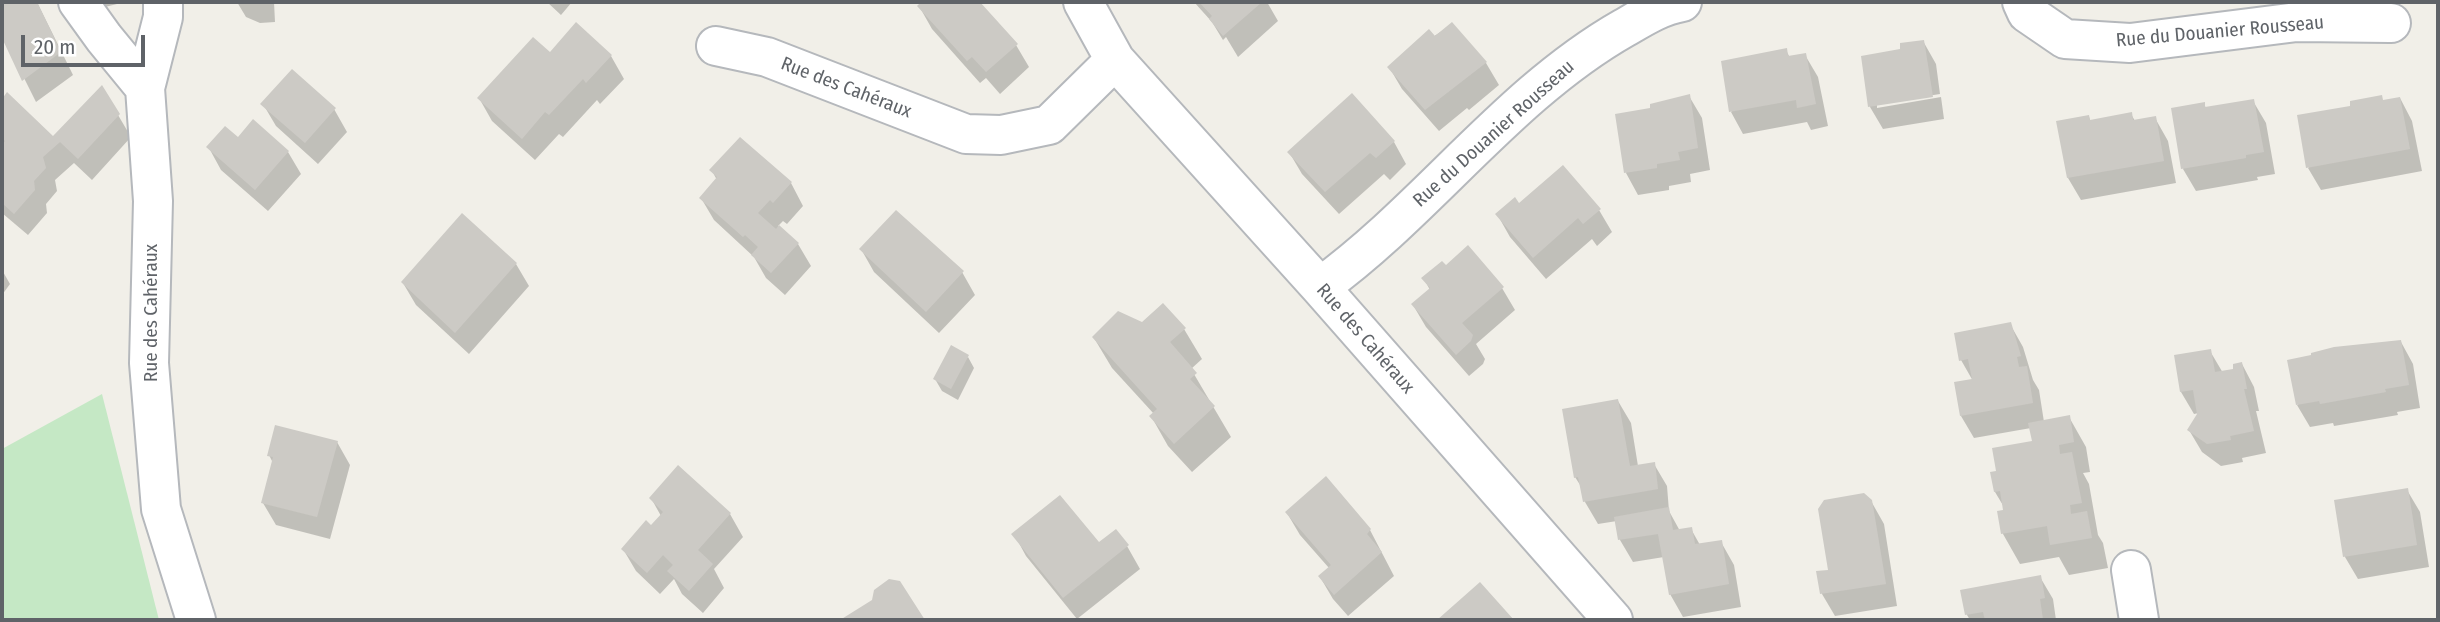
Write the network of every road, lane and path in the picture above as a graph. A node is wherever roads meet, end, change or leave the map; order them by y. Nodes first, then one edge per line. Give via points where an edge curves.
1 (78, 2) edge
2 (163, 2) edge
3 (1083, 2) edge
4 (1682, 2) edge
5 (2022, 2) edge
6 (2391, 23) dead end
7 (716, 46) dead end
8 (1115, 60) junction
9 (145, 88) junction
10 (1320, 287) junction
11 (2131, 570) dead end
12 (196, 620) edge
13 (1613, 620) edge
14 (2139, 620) edge

1 - 9 street
2 - 9 street, Rue des Cahéraux
3 - 8 street, Rue des Cahéraux
4 - 10 street, Rue du Douanier Rousseau via 1664,5 1591,47 1529,97 1366,252
5 - 6 street, Rue du Douanier Rousseau via 2027,13 2065,39 2130,43 2297,22
7 - 8 street, Rue des Cahéraux via 767,57 966,134 1001,135 1049,125
8 - 10 street, Rue des Cahéraux
9 - 12 street, Rue des Cahéraux via 153,201 149,363 161,509
10 - 13 street, Rue des Cahéraux
11 - 14 street

